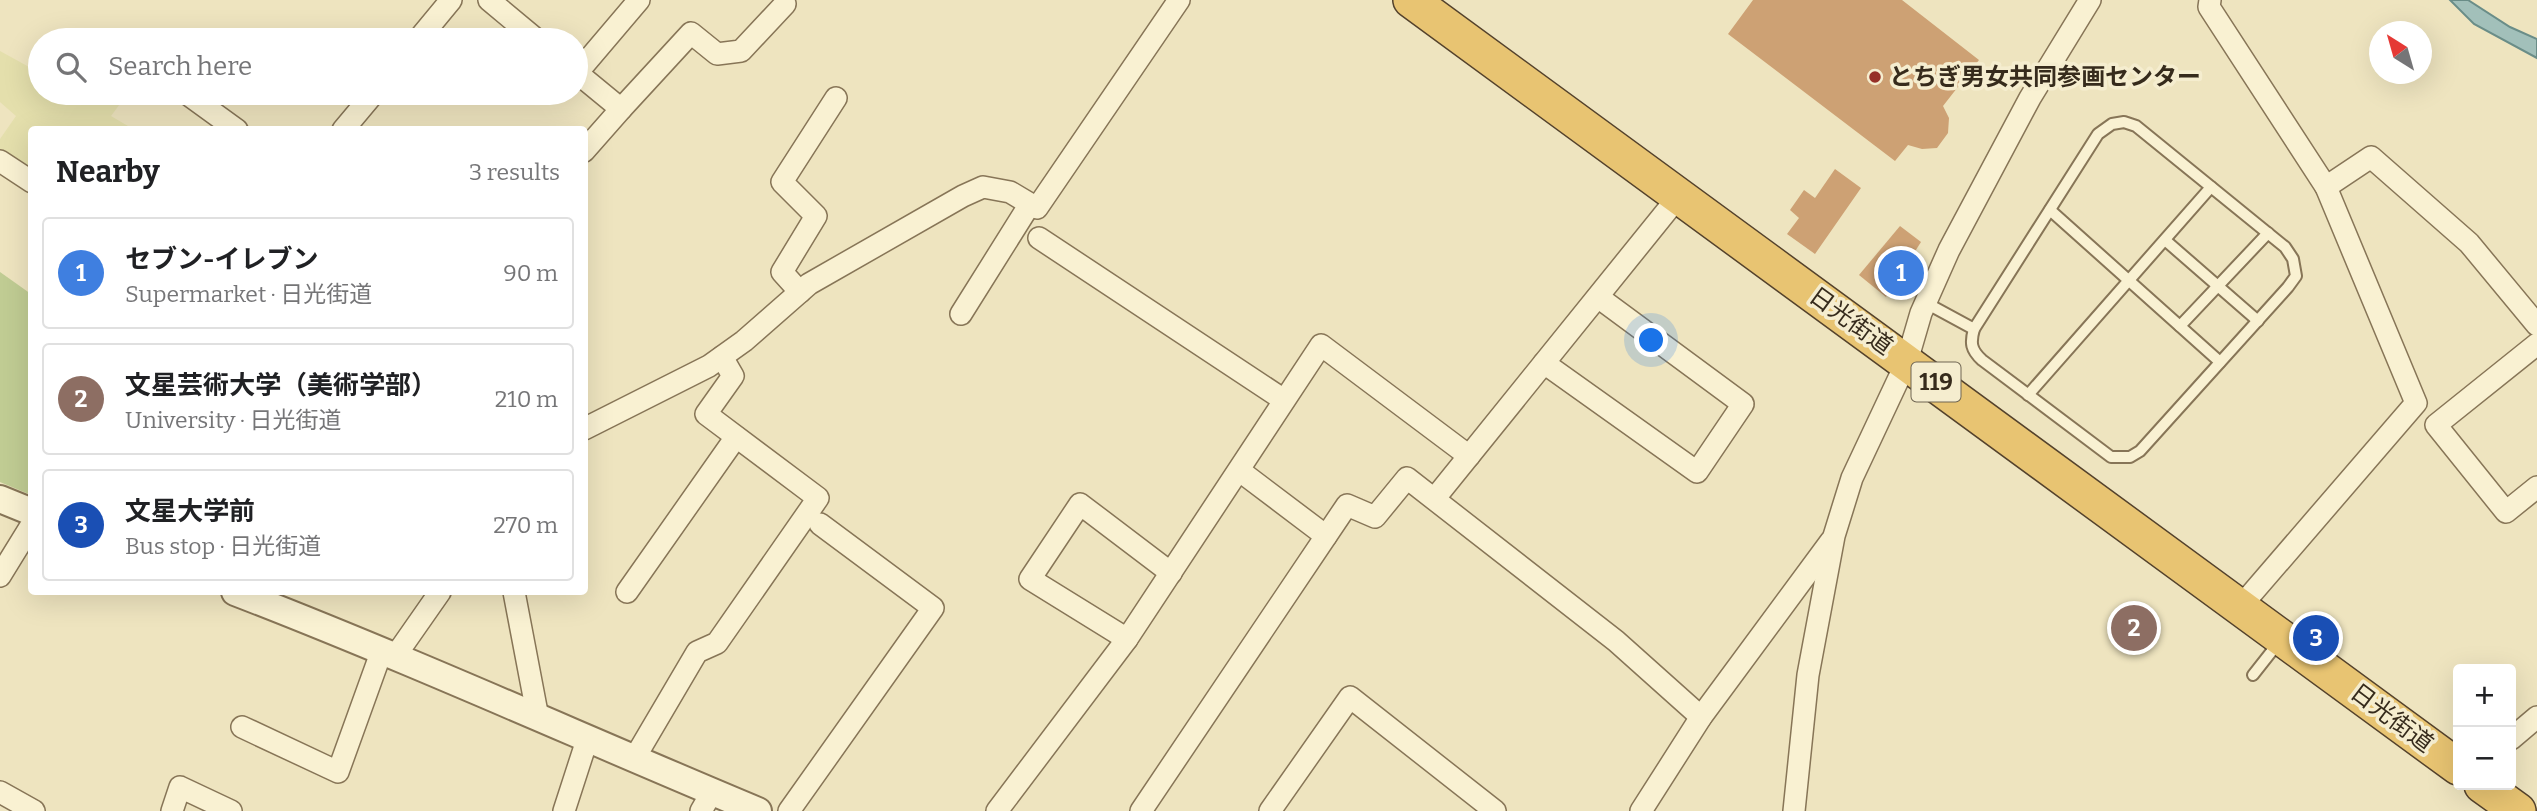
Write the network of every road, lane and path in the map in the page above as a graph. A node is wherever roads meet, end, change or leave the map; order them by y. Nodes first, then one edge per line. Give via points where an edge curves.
1 (451, 0) edge
2 (489, 0) edge
3 (639, 0) edge
4 (1178, 0) edge
5 (1411, 0) edge
6 (2090, 0) edge
7 (2210, 0) edge
8 (785, 4) dead end
9 (428, 28) edge
10 (523, 28) edge
11 (588, 59) edge
12 (588, 83) edge
13 (836, 98) dead end
14 (203, 105) edge
15 (364, 105) edge
16 (621, 109) junction
17 (231, 126) edge
18 (346, 126) edge
19 (588, 146) edge
20 (0, 161) edge
21 (28, 179) edge
22 (2211, 187) junction
23 (2326, 187) junction
24 (1678, 197) junction
25 (1030, 204) junction
26 (2050, 210) junction
27 (2268, 233) junction
28 (1039, 238) dead end
29 (2165, 240) junction
30 (2129, 280) junction
31 (2217, 286) junction
32 (800, 292) junction
33 (1598, 296) junction
34 (1926, 303) junction
35 (961, 314) dead end
36 (2258, 321) junction
37 (2537, 325) edge
38 (2180, 326) junction
39 (1974, 329) junction
40 (2537, 344) edge
41 (722, 357) junction
42 (1907, 361) junction
43 (2220, 362) junction
44 (1544, 363) junction
45 (2028, 395) junction
46 (1284, 400) junction
47 (588, 427) edge
48 (736, 437) junction
49 (1469, 456) junction
50 (1240, 471) junction
51 (2537, 487) edge
52 (1435, 498) junction
53 (0, 499) edge
54 (28, 510) edge
55 (820, 524) dead end
56 (28, 530) edge
57 (1326, 536) junction
58 (1834, 536) junction
59 (1171, 573) junction
60 (0, 576) edge
61 (627, 592) dead end
62 (243, 595) edge
63 (437, 595) edge
64 (515, 595) edge
65 (2241, 606) junction
66 (2282, 637) junction
67 (1127, 639) junction
68 (389, 653) junction
69 (2253, 675) dead end
70 (1701, 717) junction
71 (2537, 717) edge
72 (538, 718) junction
73 (242, 727) dead end
74 (2516, 735) edge
75 (587, 740) junction
76 (634, 759) junction
77 (2453, 763) edge
78 (2489, 790) edge
79 (0, 792) edge
80 (706, 802) edge
81 (1797, 809) edge
82 (34, 811) edge
83 (172, 811) edge
84 (231, 811) edge
85 (564, 811) edge
86 (758, 811) edge
87 (789, 811) edge
88 (997, 811) edge
89 (1141, 811) edge
90 (1270, 811) edge
91 (1494, 811) edge
92 (1642, 811) edge
93 (2518, 811) edge

1 - 9 street
2 - 10 street
3 - 11 street
4 - 25 street via 1037,208
5 - 24 highway, 日光街道 / 119
6 - 34 street via 2030,98
7 - 23 street via 2209,7
8 - 16 street via 741,51 717,54 691,33
12 - 16 street
13 - 32 street via 782,182 816,216 782,272
14 - 17 street
15 - 18 street
16 - 19 street
20 - 21 street
22 - 26 lane via 2136,126 2124,122 2098,134
22 - 27 lane
22 - 29 lane
23 - 37 street via 2371,157 2469,243
23 - 65 street via 2416,403
24 - 33 street
24 - 42 highway, 日光街道 / 119
25 - 32 street via 1010,192 983,187
25 - 35 street
26 - 30 lane
26 - 39 lane
27 - 31 lane
27 - 36 lane via 2293,259 2296,276
28 - 46 street
29 - 30 lane
29 - 31 lane
30 - 38 lane
30 - 45 lane
31 - 36 lane
31 - 38 lane
32 - 41 street
33 - 44 street
33 - 44 street via 1744,404 1697,472
34 - 39 lane
34 - 42 street
36 - 43 lane
38 - 43 lane
39 - 45 lane via 1970,342 1974,352
40 - 51 street via 2436,425 2506,512
41 - 47 street
41 - 48 street via 733,376 706,414
42 - 58 street via 1852,478
42 - 65 highway, 日光街道 / 119
43 - 45 lane via 2130,457 2112,457
44 - 49 street
46 - 49 street via 1321,345
46 - 50 street
48 - 61 street
48 - 76 street via 818,498 717,643 697,652
49 - 52 street
50 - 57 street
50 - 59 street
52 - 57 street via 1407,478 1375,517 1347,505
52 - 70 street via 1616,641
53 - 54 street
55 - 87 street via 933,608
56 - 60 street
57 - 89 street
58 - 70 street
58 - 81 street via 1808,675
59 - 67 street
59 - 67 street via 1080,504 1030,579
62 - 68 street
63 - 68 street
64 - 72 street
65 - 66 highway, 日光街道 / 119
66 - 69 lane
66 - 77 highway, 日光街道 / 119
67 - 88 street
68 - 72 street
68 - 73 street via 338,772
70 - 92 street
71 - 74 street
72 - 75 street
75 - 76 street
75 - 85 street
76 - 80 street
78 - 93 highway
79 - 82 street
80 - 86 street
83 - 84 street via 180,787
90 - 91 street via 1350,697

